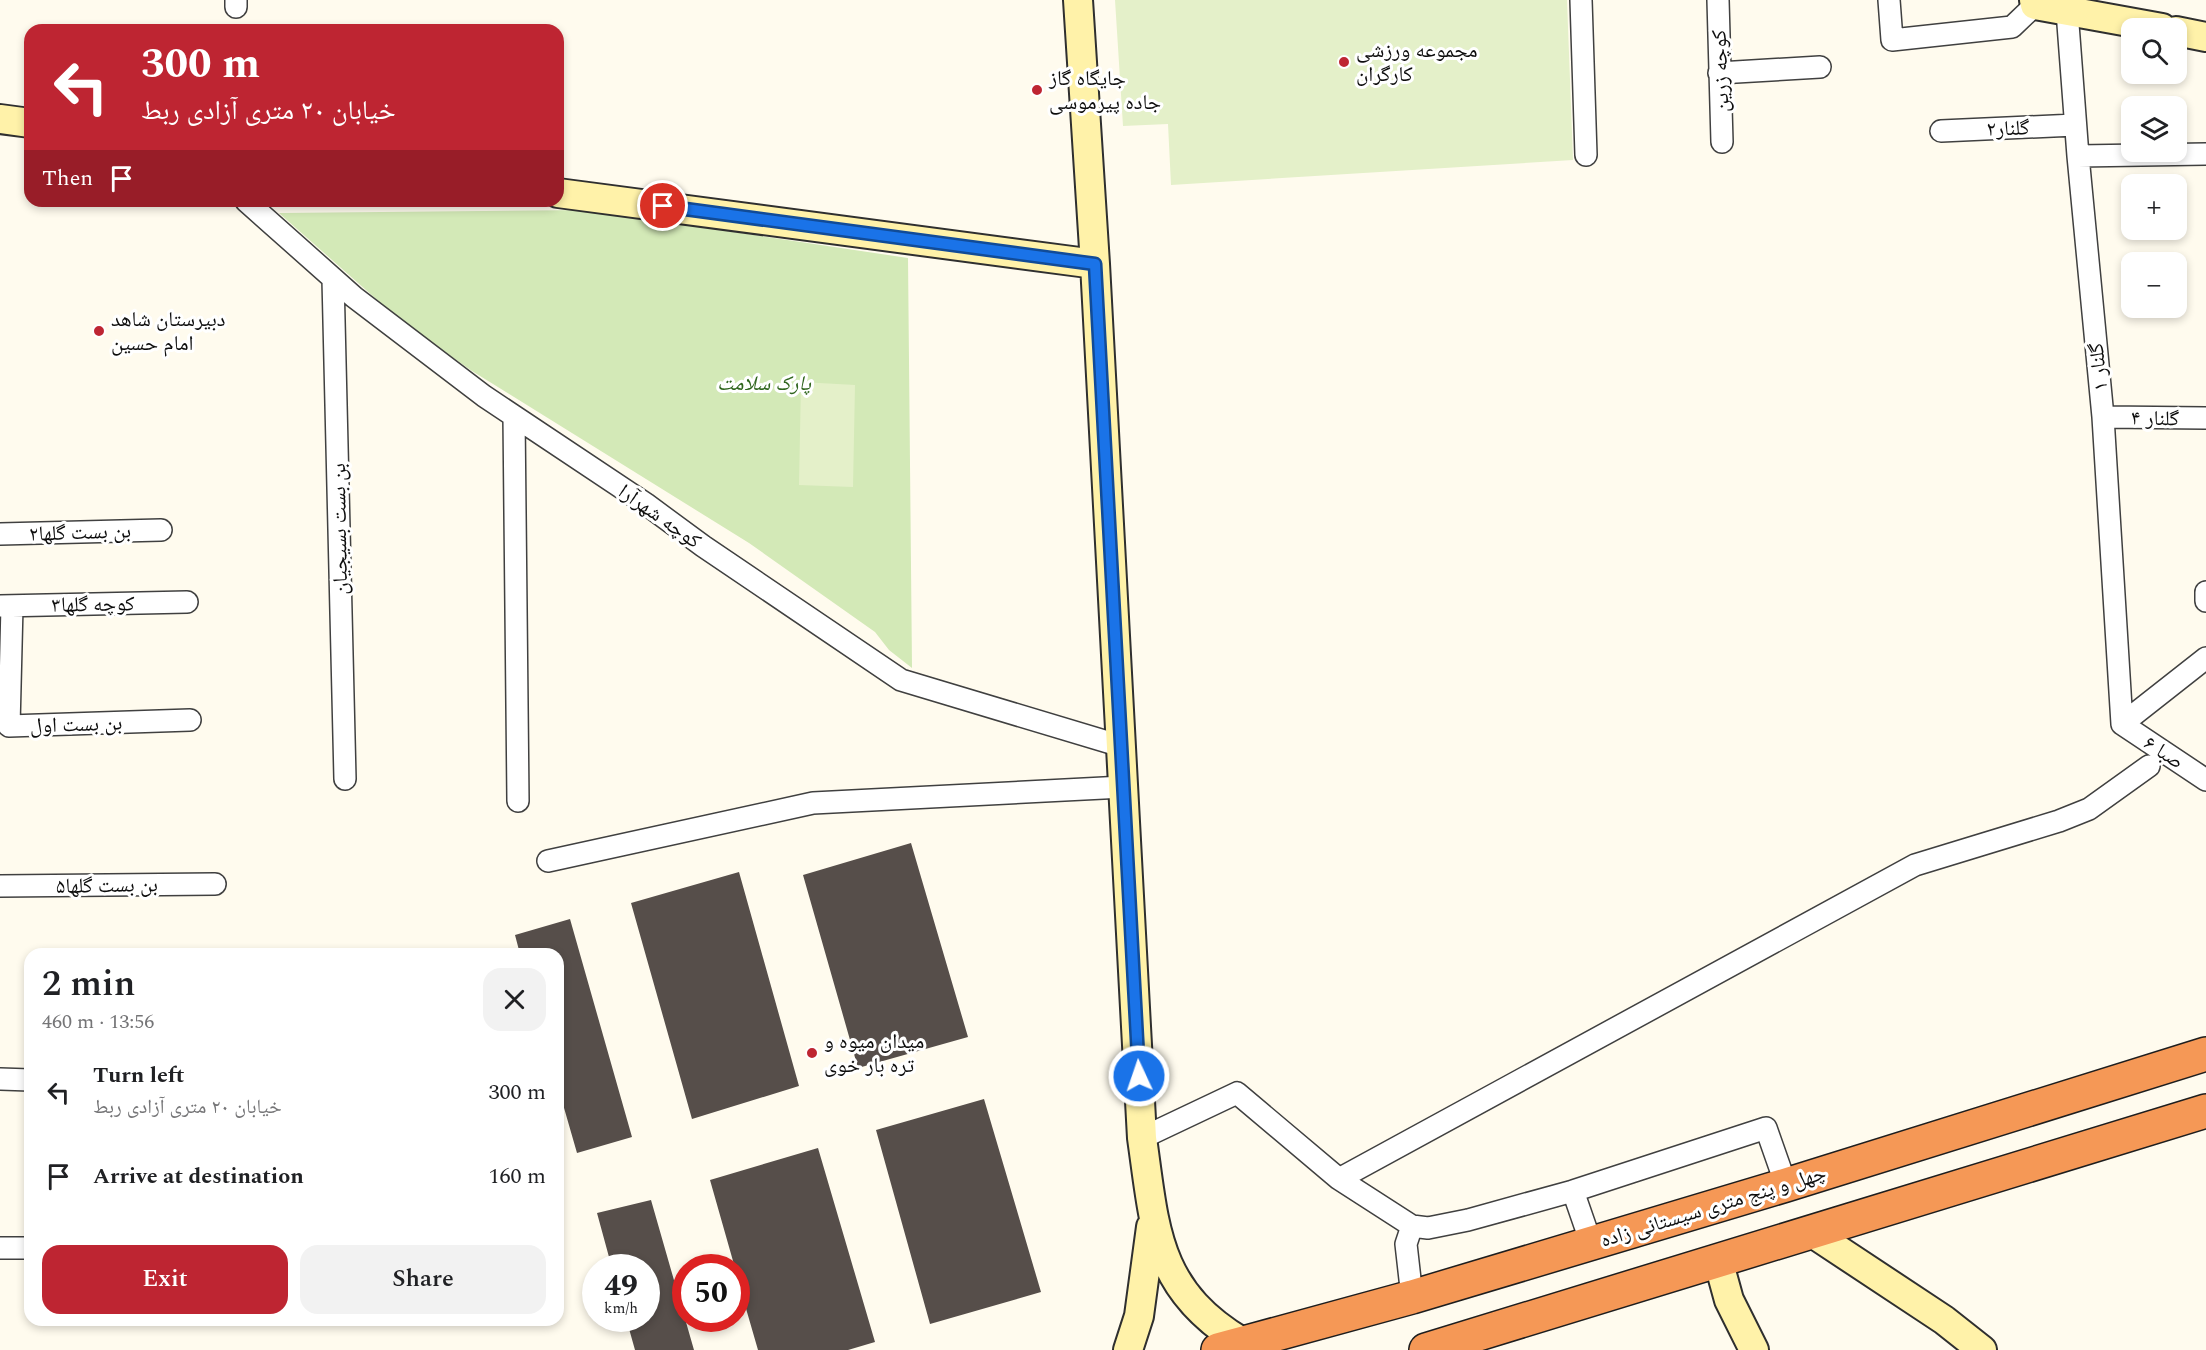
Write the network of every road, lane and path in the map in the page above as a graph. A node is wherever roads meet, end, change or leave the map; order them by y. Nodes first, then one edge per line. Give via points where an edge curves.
1 (1078, 0) edge
2 (1581, 0) edge
3 (1718, 0) edge
4 (1889, 0) edge
5 (2035, 2) edge
6 (2067, 11) junction
7 (2121, 21) edge
8 (2187, 33) edge
9 (2206, 37) edge
10 (1820, 68) dead end
11 (1719, 74) junction
12 (0, 119) edge
13 (24, 122) edge
14 (2075, 125) junction
15 (1941, 130) dead end
16 (1722, 142) dead end
17 (1586, 154) dead end
18 (2206, 154) edge
19 (2078, 156) junction
20 (564, 194) edge
21 (253, 207) edge
22 (1095, 264) junction
23 (333, 279) junction
24 (514, 416) junction
25 (2103, 417) junction
26 (2206, 418) edge
27 (161, 530) dead end
28 (0, 534) edge
29 (2206, 592) edge
30 (2206, 601) edge
31 (187, 602) dead end
32 (6, 606) edge
33 (2206, 658) edge
34 (190, 720) dead end
35 (2122, 724) junction
36 (1121, 746) junction
37 (2149, 766) dead end
38 (345, 779) dead end
39 (2206, 780) edge
40 (1123, 787) junction
41 (518, 801) dead end
42 (548, 861) dead end
43 (215, 884) dead end
44 (0, 886) edge
45 (2206, 1054) edge
46 (0, 1079) edge
47 (24, 1080) edge
48 (2206, 1111) edge
49 (1142, 1138) junction
50 (1339, 1179) junction
51 (1786, 1185) junction
52 (1573, 1191) junction
53 (1153, 1213) junction
54 (1412, 1226) junction
55 (1810, 1232) junction
56 (1591, 1243) junction
57 (0, 1248) edge
58 (24, 1248) edge
59 (1718, 1260) junction
60 (1412, 1297) junction
61 (1248, 1345) edge
62 (1128, 1350) edge
63 (1426, 1350) edge
64 (1754, 1350) edge
65 (1982, 1350) edge

1 - 22 main road
2 - 17 street
3 - 11 street, کوچه زرین
4 - 5 street via 1892,40 2012,27
5 - 6 main road
6 - 7 main road
6 - 14 street, ۱ گلنار
8 - 9 main road
10 - 11 street
11 - 16 street, کوچه زرین
12 - 13 main road
14 - 15 street, گلنار۲
14 - 19 street, ۱ گلنار
18 - 19 street
19 - 25 street, ۱ گلنار
20 - 22 main road
21 - 23 street, کوچه شهرآرا
22 - 36 main road
23 - 24 street, کوچه شهرآرا
23 - 38 street, بن بست بسیجیان
24 - 36 street, کوچه شهرآرا via 901,680
24 - 41 street
25 - 26 street, گلنار ۴
25 - 35 street, ۱ گلنار
27 - 28 street, بن بست گلها۲
29 - 30 street
31 - 32 street, کوچه گلها۳
32 - 34 street, بن بست اول via 9,726
33 - 35 street
35 - 39 street, صبا ۶
36 - 40 main road
37 - 50 street via 2089,809 1915,865
40 - 42 street via 813,803
40 - 49 main road
43 - 44 street, بن بست گلها۵
45 - 51 highway, چهل و پنج متری سیستانی زاده
46 - 47 street
48 - 55 highway
49 - 50 street via 1237,1093
49 - 53 main road
50 - 54 street
51 - 52 street via 1766,1128
51 - 56 highway, چهل و پنج متری سیستانی زاده
52 - 54 street via 1468,1220 1428,1228
52 - 56 street
53 - 61 main road via 1168,1267 1186,1295 1207,1318
53 - 62 main road via 1139,1316
54 - 60 street via 1407,1244
55 - 59 highway
55 - 65 main road via 1944,1320
56 - 60 highway, چهل و پنج متری سیستانی زاده
57 - 58 street
59 - 63 highway
59 - 64 main road via 1729,1300
60 - 61 highway, چهل و پنج متری سیستانی زاده

